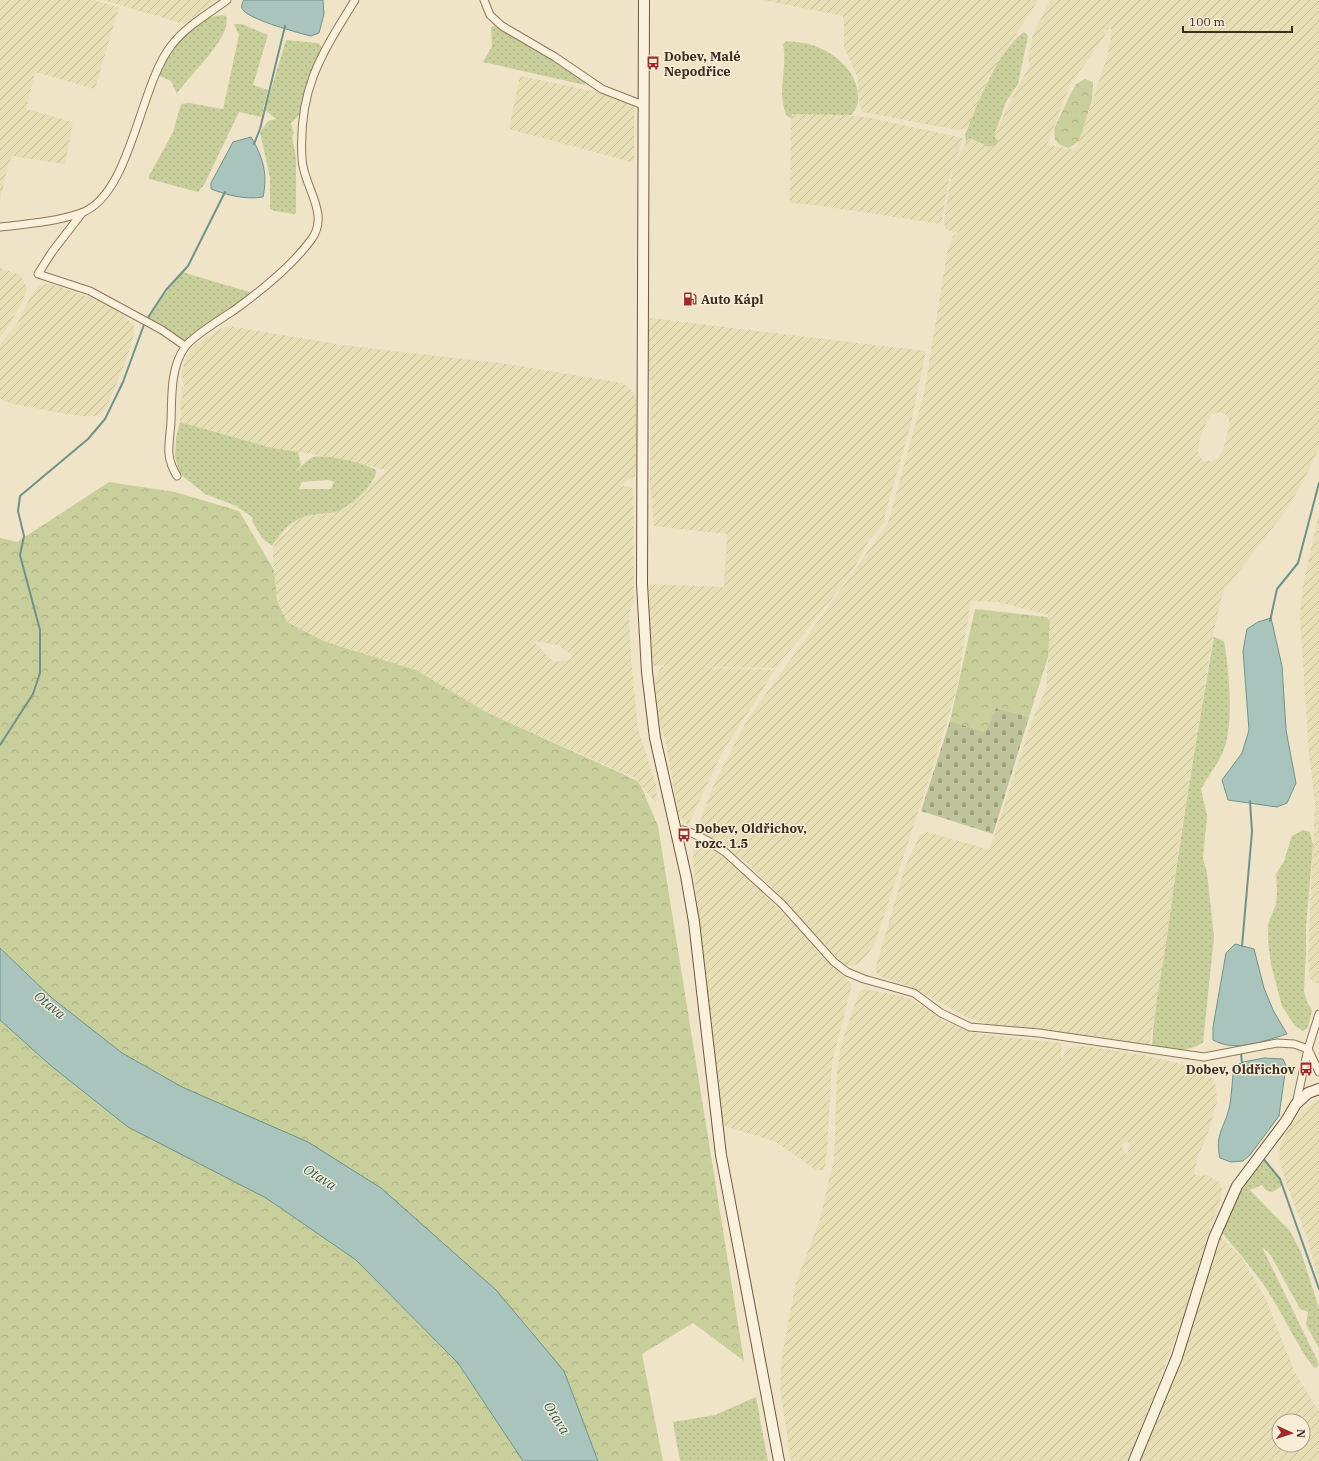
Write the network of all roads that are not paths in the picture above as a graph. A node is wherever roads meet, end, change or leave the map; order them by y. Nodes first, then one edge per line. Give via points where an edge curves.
1 (227, 0) edge
2 (355, 0) edge
3 (484, 0) edge
4 (644, 0) edge
5 (643, 105) junction
6 (82, 213) junction
7 (0, 227) edge
8 (185, 346) junction
9 (177, 476) dead end
10 (676, 831) junction
11 (1319, 1014) edge
12 (1308, 1049) junction
13 (1319, 1072) edge
14 (1319, 1089) edge
15 (1296, 1104) junction
16 (779, 1461) edge
17 (1134, 1461) edge

1 - 6 street via 193,23 170,47 154,77 116,178 105,195
2 - 8 street via 321,55 309,83 302,116 302,162 319,219 315,235 287,266 248,300
3 - 5 street via 490,15 502,26 555,57 602,89
4 - 5 main road
5 - 10 main road via 642,584 647,672 655,738
6 - 7 street via 36,223
6 - 8 street via 38,274 96,294 162,330
8 - 9 street via 172,385 168,446 168,457
10 - 12 street via 692,833 725,852 782,904 834,962 848,972 914,993 941,1013 970,1027 1039,1033 1204,1057 1277,1043 1294,1044
10 - 16 main road via 694,922 721,1155
11 - 12 street
12 - 13 street
12 - 15 street
14 - 15 main road via 1308,1093
15 - 17 main road via 1264,1152 1237,1186 1214,1238 1177,1357

